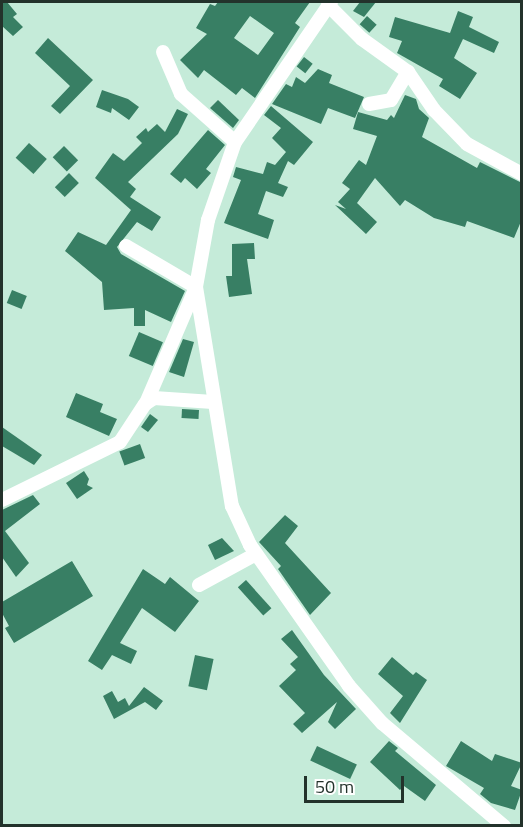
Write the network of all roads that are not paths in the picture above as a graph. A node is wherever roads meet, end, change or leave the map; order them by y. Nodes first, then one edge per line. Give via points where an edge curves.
1 (329, 3) edge
2 (163, 52) dead end
3 (408, 72) junction
4 (369, 104) dead end
5 (235, 142) junction
6 (522, 174) edge
7 (126, 246) dead end
8 (196, 287) junction
9 (213, 402) junction
10 (145, 404) junction
11 (2, 500) edge
12 (256, 554) junction
13 (199, 585) dead end
14 (504, 825) edge

1 - 3 street via 362,39
1 - 5 street
2 - 5 street via 181,94
3 - 4 street via 391,100
3 - 6 street via 434,110 467,144
5 - 8 street via 213,199
7 - 8 street
8 - 9 street
8 - 10 street
9 - 10 street via 159,397
9 - 12 street via 232,506
10 - 11 street via 120,442
12 - 13 street
12 - 14 street via 349,686 382,723

